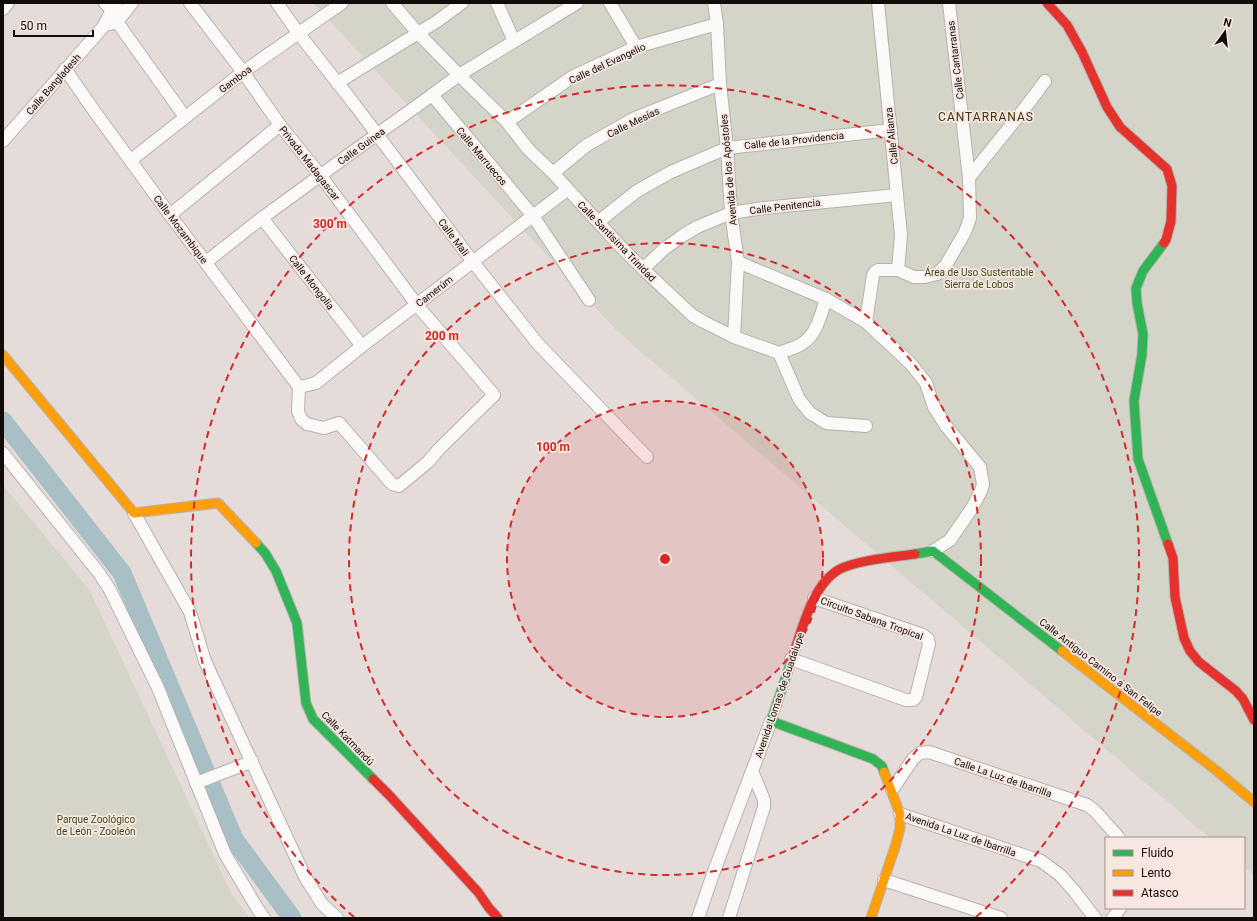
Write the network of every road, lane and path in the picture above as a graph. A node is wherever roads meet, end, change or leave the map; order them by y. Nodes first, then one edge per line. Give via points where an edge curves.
1 (8, 3) edge
2 (132, 3) edge
3 (190, 3) edge
4 (277, 3) edge
5 (342, 3) edge
6 (392, 3) edge
7 (462, 3) edge
8 (497, 3) edge
9 (577, 3) edge
10 (610, 3) edge
11 (714, 3) edge
12 (878, 3) edge
13 (949, 3) edge
14 (1047, 3) edge
15 (111, 5) edge
16 (3, 9) edge
17 (116, 22) junction
18 (717, 24) junction
19 (103, 26) junction
20 (418, 33) junction
21 (298, 34) junction
22 (514, 41) junction
23 (636, 47) junction
24 (65, 69) junction
25 (243, 72) junction
26 (459, 75) junction
27 (1045, 81) dead end
28 (337, 83) junction
29 (720, 84) junction
30 (432, 95) junction
31 (185, 117) junction
32 (507, 122) junction
33 (280, 125) junction
34 (891, 130) junction
35 (377, 134) junction
36 (3, 141) edge
37 (727, 148) junction
38 (131, 160) junction
39 (553, 173) junction
40 (320, 175) junction
41 (970, 178) junction
42 (567, 190) junction
43 (897, 195) junction
44 (731, 213) junction
45 (170, 215) junction
46 (532, 216) junction
47 (262, 218) junction
48 (598, 222) junction
49 (206, 262) junction
50 (473, 262) junction
51 (738, 262) junction
52 (643, 269) junction
53 (898, 270) junction
54 (826, 299) junction
55 (589, 300) dead end
56 (418, 305) junction
57 (866, 322) junction
58 (734, 337) junction
59 (362, 346) junction
60 (779, 353) junction
61 (3, 355) edge
62 (299, 386) junction
63 (866, 426) dead end
64 (3, 453) edge
65 (647, 457) dead end
66 (134, 513) junction
67 (933, 551) junction
68 (814, 598) junction
69 (791, 659) junction
70 (1254, 720) edge
71 (771, 721) junction
72 (248, 763) junction
73 (752, 771) junction
74 (201, 781) junction
75 (892, 790) junction
76 (1254, 802) edge
77 (900, 814) junction
78 (1118, 837) edge
79 (884, 880) junction
80 (1119, 909) edge
81 (264, 918) edge
82 (337, 918) edge
83 (498, 918) edge
84 (698, 918) edge
85 (730, 918) edge
86 (871, 918) edge
87 (1001, 918) edge
88 (1095, 918) edge
89 (1113, 918) edge

1 - 16 street
2 - 17 street
3 - 25 street, Privada Madagascar
4 - 21 street, Calle Mali
5 - 21 street, Gamboa
6 - 20 street, Calle Santisima Trinidad
7 - 20 street
8 - 22 street
9 - 22 street, Calle Guinea
10 - 23 street
11 - 18 street, Avenida de los Apóstoles
12 - 34 street, Calle Alianza
13 - 41 street, Calle Cantarranas
14 - 70 street via 1067,25 1107,107 1120,127 1167,169 1172,186 1171,221 1166,240 1142,271 1136,288 1142,334 1142,354 1134,401 1138,459 1173,558 1175,597 1184,638 1199,662 1243,699
15 - 17 street
15 - 19 street, Calle Bangladesh
17 - 19 street
17 - 31 street
18 - 23 street, Calle del Evangelio
18 - 29 street, Avenida de los Apóstoles
19 - 24 street, Calle Bangladesh
20 - 26 street, Calle Santisima Trinidad
20 - 28 street
21 - 25 street, Gamboa
21 - 28 street, Calle Mali
22 - 26 street, Calle Guinea
23 - 32 street, Calle del Evangelio via 572,77
24 - 36 street, Calle Bangladesh
24 - 38 street, Calle Mozambique
25 - 31 street, Gamboa
25 - 33 street, Privada Madagascar
26 - 30 street, Calle Guinea
26 - 32 street, Calle Santisima Trinidad
27 - 41 street
28 - 35 street, Calle Mali
29 - 37 street, Avenida de los Apóstoles
29 - 39 street, Calle Mesías via 635,118 587,145
30 - 35 street, Calle Guinea
30 - 46 street, Calle Marruecos
31 - 38 street, Gamboa
32 - 39 street, Calle Santisima Trinidad via 528,149
33 - 40 street, Privada Madagascar
33 - 45 street
34 - 37 street, Calle de la Providencia
34 - 43 street, Calle Alianza
35 - 40 street, Calle Guinea
35 - 50 street, Calle Mali
37 - 44 street, Avenida de los Apóstoles
37 - 48 street, Calle de la Providencia via 671,172 637,191
38 - 45 street, Calle Mozambique
39 - 42 street, Calle Santisima Trinidad
40 - 47 street, Calle Guinea
40 - 56 street, Privada Madagascar
41 - 53 street, Calle Cantarranas via 970,218 946,265 937,274 926,278 914,277
42 - 46 street, Camerúm
42 - 48 street, Calle Santisima Trinidad
43 - 44 street, Calle Penitencia
43 - 53 street, Calle Alianza via 901,235
44 - 51 street, Avenida de los Apóstoles
44 - 52 street, Calle Penitencia via 682,236
45 - 49 street, Calle Mozambique
46 - 50 street, Camerúm
46 - 55 street, Calle Marruecos
47 - 49 street, Calle Guinea
47 - 59 street, Calle Mongolia
48 - 52 street, Calle Santisima Trinidad
49 - 62 street, Calle Mozambique
50 - 56 street, Camerúm
50 - 65 street, Calle Mali via 538,344
51 - 54 street
51 - 58 street, Avenida de los Apóstoles
52 - 58 street, Calle Santisima Trinidad via 692,315
53 - 57 street via 874,272
54 - 57 street
54 - 60 street via 812,336 802,344
56 - 59 street, Camerúm
56 - 62 street, Privada Madagascar via 494,396 428,462 399,486 392,484 339,423 324,428 307,424 301,419 298,411
57 - 67 street via 911,364 926,383 934,407 946,426 980,467 983,484 972,508 950,540
58 - 60 street, Calle Santisima Trinidad
59 - 62 street, Camerúm via 316,383
60 - 63 street via 799,399 810,414 826,423
61 - 66 street
64 - 74 street via 110,590
66 - 72 street via 190,612 205,661
66 - 83 street, Calle Katmandú via 218,503 265,553 276,571 297,623 306,703 313,719 390,796 478,892
67 - 68 street, Avenida Lomas de Guadalupe via 857,563 840,569 827,579
67 - 76 street, Calle Antiguo Camino a San Felipe via 1217,770
68 - 69 street, Avenida Lomas de Guadalupe
68 - 69 street, Circuito Sabana Tropical via 923,635 928,639 916,697 913,700 906,700
69 - 71 street, Avenida Lomas de Guadalupe
71 - 73 street, Avenida Lomas de Guadalupe
71 - 75 street, Avenida La Luz de Ibarrilla via 873,759 882,766
72 - 74 street
72 - 82 street via 305,877 322,904
73 - 84 street, Avenida Lomas de Guadalupe
73 - 85 street via 764,800 764,807
74 - 81 street via 225,854
75 - 77 street, Avenida La Luz de Ibarrilla
75 - 78 street, Calle La Luz de Ibarrilla via 913,759 920,753 929,752 1087,805
77 - 79 street via 900,828
77 - 88 street, Avenida La Luz de Ibarrilla via 1041,861 1060,875
79 - 86 street
79 - 87 street
80 - 89 street

